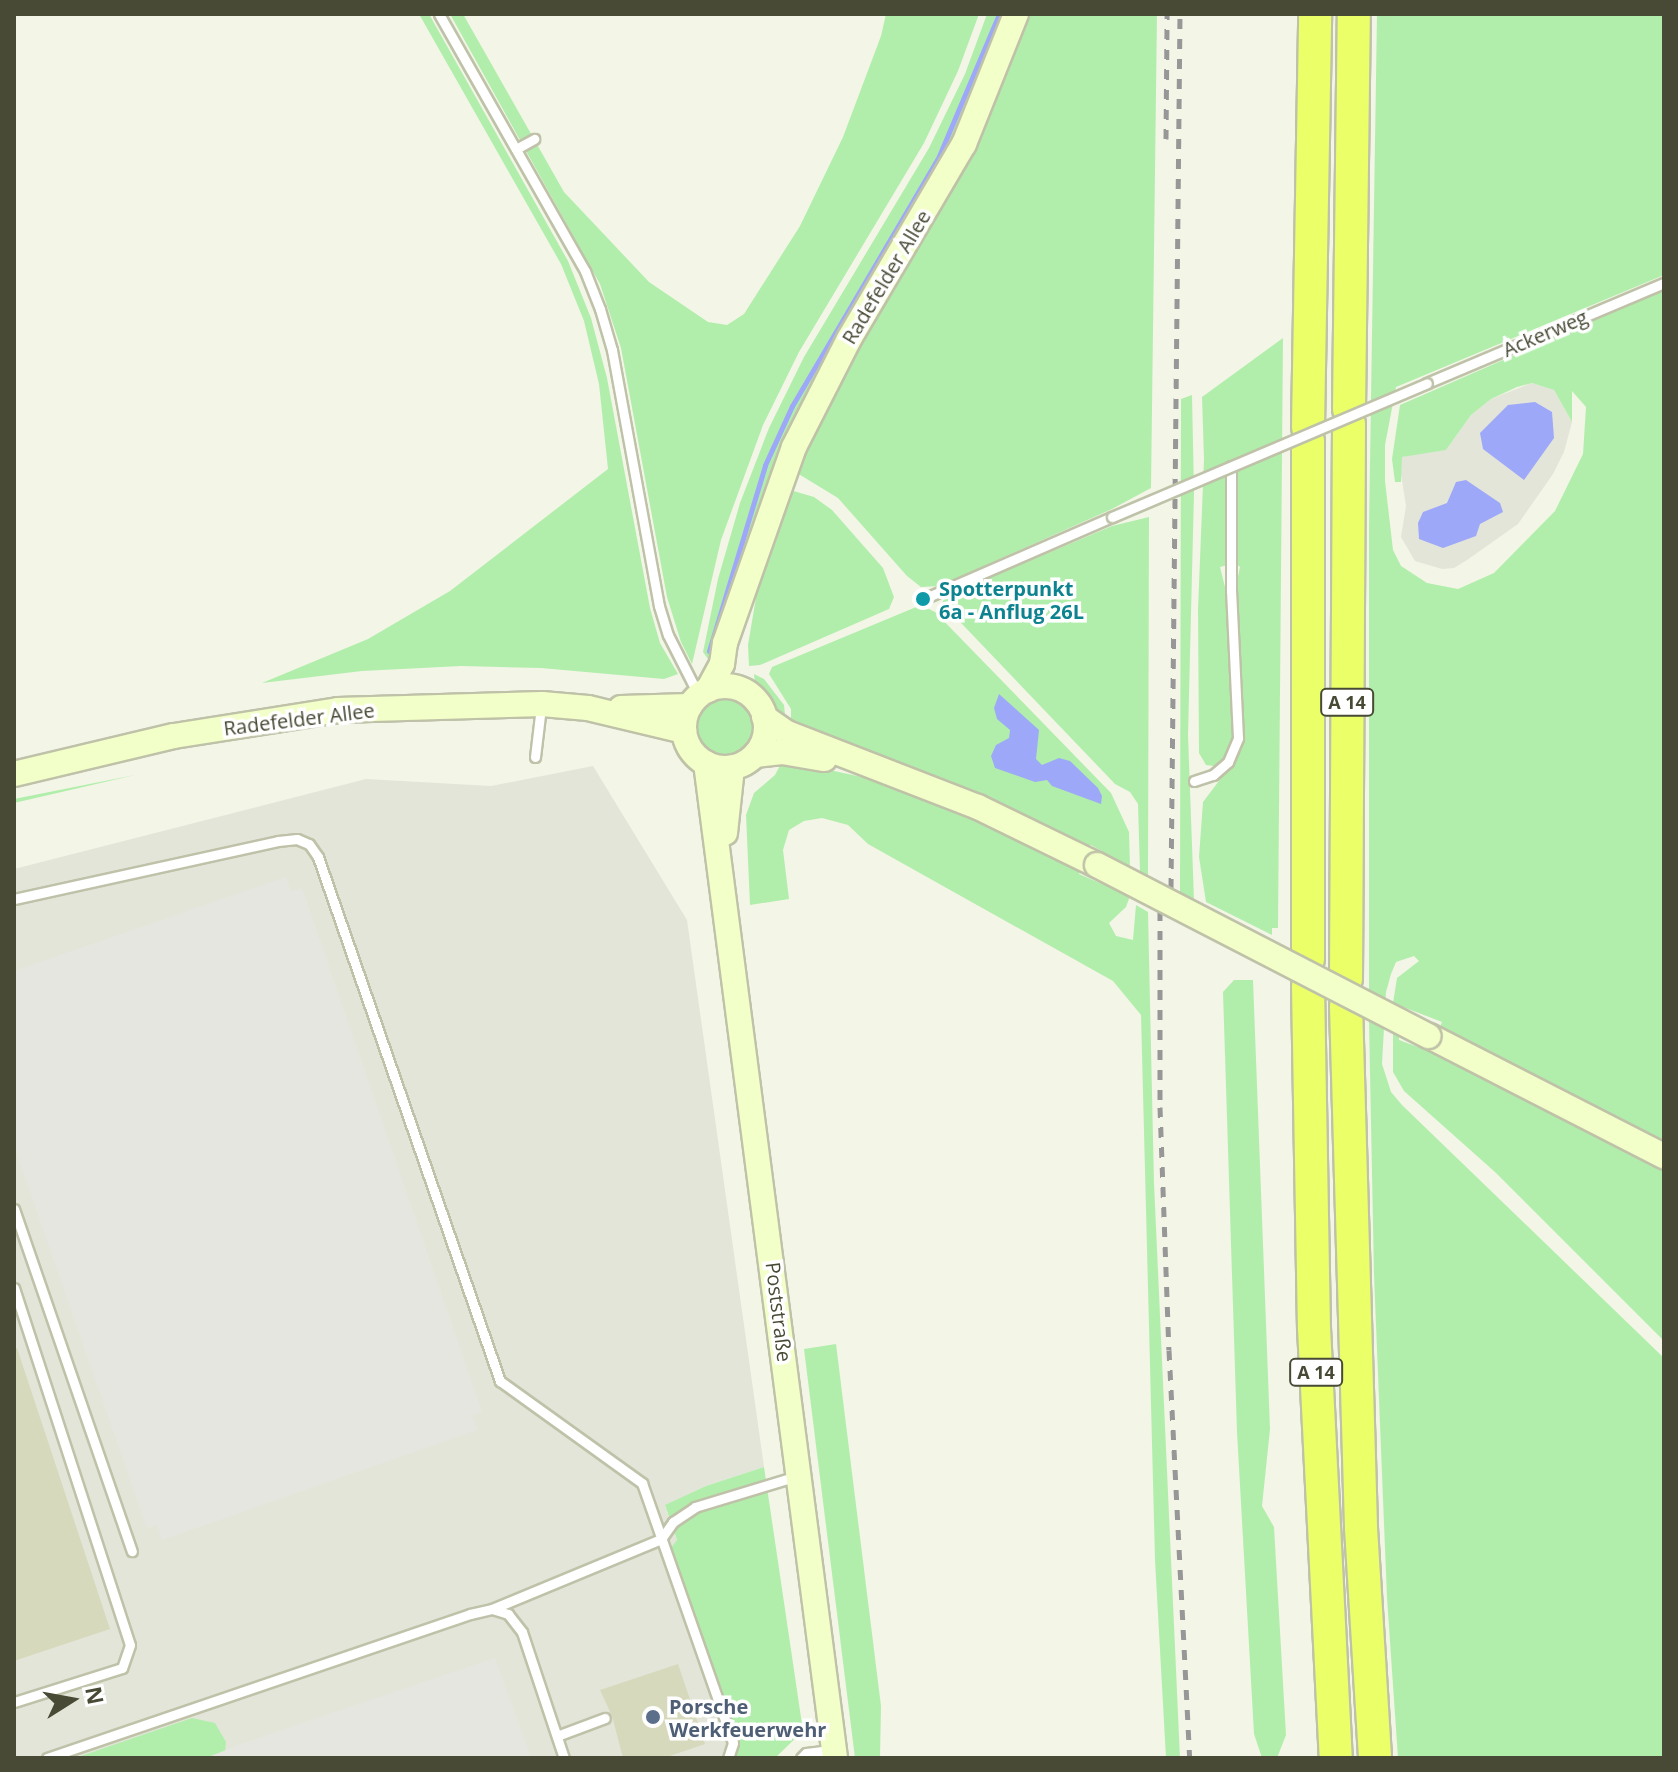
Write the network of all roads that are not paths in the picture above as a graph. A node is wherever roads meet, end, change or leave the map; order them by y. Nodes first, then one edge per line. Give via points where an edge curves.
1 (439, 14) edge
2 (1016, 14) edge
3 (1315, 14) edge
4 (1354, 14) edge
5 (534, 139) dead end
6 (516, 149) junction
7 (1664, 283) edge
8 (1231, 466) junction
9 (759, 542) junction
10 (923, 599) dead end
11 (738, 688) junction
12 (699, 697) junction
13 (542, 704) junction
14 (588, 708) junction
15 (764, 717) junction
16 (684, 731) junction
17 (755, 755) junction
18 (535, 757) dead end
19 (706, 763) junction
20 (732, 767) junction
21 (877, 769) junction
22 (14, 774) edge
23 (1194, 781) dead end
24 (722, 867) junction
25 (14, 899) edge
26 (1664, 1156) edge
27 (14, 1209) edge
28 (14, 1288) edge
29 (799, 1476) junction
30 (661, 1539) junction
31 (132, 1551) dead end
32 (492, 1609) junction
33 (14, 1702) edge
34 (605, 1718) dead end
35 (557, 1736) junction
36 (834, 1754) edge
37 (47, 1758) edge
38 (564, 1758) edge
39 (728, 1758) edge
40 (801, 1758) edge
41 (1336, 1758) edge
42 (1375, 1758) edge

1 - 6 lane
2 - 9 main road, Radefelder Allee via 964,144 842,352 785,467
3 - 41 highway, A 14 via 1308,973 1314,1328
4 - 42 highway, A 14 via 1346,992 1361,1528
5 - 6 lane
6 - 12 lane via 585,271 600,309 659,606
7 - 8 lane, Ackerweg, bridge
8 - 10 lane, Ackerweg, bridge
8 - 23 lane via 1238,738 1228,762 1213,775
9 - 11 main road, Radefelder Allee via 740,642
9 - 12 main road, Radefelder Allee via 722,664
11 - 12 main road
11 - 15 main road via 759,705
12 - 14 main road
12 - 16 main road
13 - 14 main road, Radefelder Allee
13 - 18 lane
13 - 22 main road, Radefelder Allee via 338,710 277,718
14 - 16 main road
15 - 17 main road via 762,743
15 - 21 main road via 787,733
16 - 19 main road via 688,744
17 - 20 main road
17 - 21 main road via 782,752
19 - 20 main road
19 - 24 main road, Poststraße
20 - 24 main road, Poststraße
21 - 26 main road, bridge via 978,807 1097,865
24 - 29 main road, Poststraße
25 - 30 lane via 278,841 309,844 318,857 500,1381 642,1483
27 - 31 lane
28 - 33 lane via 130,1645 122,1668
29 - 30 lane via 695,1507 673,1522
29 - 36 main road, Poststraße
30 - 32 lane
30 - 39 lane via 733,1743
32 - 35 lane via 508,1614 522,1632
32 - 37 lane
34 - 35 lane
35 - 38 lane
36 - 40 lane via 806,1753

